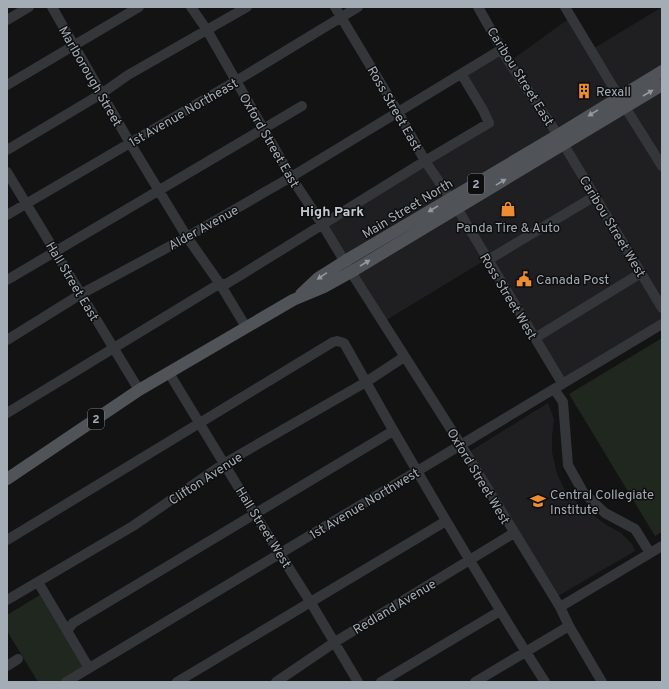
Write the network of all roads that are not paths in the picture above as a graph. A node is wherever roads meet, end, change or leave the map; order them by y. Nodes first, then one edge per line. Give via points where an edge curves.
1 (29, 7) edge
2 (52, 7) edge
3 (139, 7) edge
4 (191, 7) edge
5 (247, 7) edge
6 (335, 7) edge
7 (358, 7) edge
8 (478, 7) edge
9 (566, 7) edge
10 (341, 17) junction
11 (7, 20) edge
12 (207, 30) junction
13 (74, 46) junction
14 (502, 49) junction
15 (662, 71) edge
16 (462, 75) junction
17 (236, 81) junction
18 (7, 85) edge
19 (662, 85) edge
20 (101, 94) junction
21 (622, 102) junction
22 (302, 106) dead end
23 (398, 112) junction
24 (264, 128) junction
25 (561, 140) junction
26 (130, 143) junction
27 (7, 150) edge
28 (659, 155) edge
29 (425, 161) junction
30 (662, 166) edge
31 (7, 172) edge
32 (291, 177) junction
33 (160, 190) junction
34 (595, 196) junction
35 (454, 203) junction
36 (26, 204) junction
37 (7, 215) edge
38 (322, 224) junction
39 (187, 237) junction
40 (56, 251) junction
41 (488, 260) junction
42 (348, 267) junction
43 (641, 273) junction
44 (7, 280) edge
45 (220, 284) junction
46 (81, 294) junction
47 (662, 308) edge
48 (662, 324) edge
49 (246, 327) junction
50 (535, 338) junction
51 (7, 340) edge
52 (114, 349) junction
53 (404, 357) junction
54 (169, 373) junction
55 (366, 382) junction
56 (558, 386) junction
57 (139, 390) junction
58 (7, 413) edge
59 (200, 423) junction
60 (393, 431) junction
61 (461, 445) junction
62 (224, 463) junction
63 (25, 468) junction
64 (418, 471) junction
65 (7, 476) edge
66 (7, 479) edge
67 (254, 513) junction
68 (446, 521) junction
69 (514, 533) junction
70 (7, 540) edge
71 (662, 546) edge
72 (281, 553) junction
73 (650, 553) junction
74 (470, 560) junction
75 (38, 582) junction
76 (7, 600) edge
77 (311, 603) junction
78 (560, 607) junction
79 (500, 611) junction
80 (569, 626) junction
81 (67, 631) junction
82 (335, 642) junction
83 (526, 651) junction
84 (18, 659) dead end
85 (7, 666) edge
86 (89, 668) junction
87 (66, 682) edge
88 (177, 682) edge
89 (276, 682) edge
90 (358, 682) edge
91 (381, 682) edge
92 (475, 682) edge
93 (545, 682) edge
94 (602, 682) edge

1 - 11 street
2 - 13 street, Marlborough Street
3 - 13 street
4 - 12 street, Oxford Street East
5 - 12 street
6 - 10 street, Ross Street East
7 - 10 street, 1st Avenue Northeast
8 - 14 street, Caribou Street East
9 - 21 street
10 - 17 street, 1st Avenue Northeast
10 - 23 street, Ross Street East
12 - 17 street, Oxford Street East
12 - 20 street via 128,75
13 - 18 street
13 - 20 street, Marlborough Street
14 - 16 street, Alder Avenue
14 - 25 street, Caribou Street East
15 - 21 main road, Main Street North / 2
16 - 23 street, Alder Avenue
16 - 29 street via 489,123
17 - 24 street, Oxford Street East
17 - 26 street, 1st Avenue Northeast
21 -> 19 main road, Main Street North / 2
20 - 26 street, Marlborough Street
20 - 27 street
21 - 25 main road, Main Street North / 2
21 - 28 street
22 - 24 street
23 - 29 street, Ross Street East
23 - 32 street, Alder Avenue
24 - 32 street, Oxford Street East
24 - 33 street
25 - 34 street, Caribou Street West
25 - 35 main road, Main Street North / 2
26 - 33 street, Marlborough Street
26 - 36 street, 1st Avenue Northeast
28 - 30 street
29 - 35 street, Ross Street East
29 - 38 street
31 - 36 street, Hall Street East
32 - 38 street, Oxford Street East
32 - 39 street, Alder Avenue
33 - 39 street, Marlborough Street
33 - 40 street
34 - 41 street
34 - 43 street, Caribou Street West
35 - 41 street, Ross Street West
35 - 42 main road, Main Street North / 2
36 - 37 street, 1st Avenue Northeast
36 - 40 street, Hall Street East
38 - 42 street, Oxford Street East
38 - 45 street via 226,284
39 - 45 street, Marlborough Street
39 - 46 street, Alder Avenue
40 - 44 street
40 - 46 street, Hall Street East
41 - 50 street, Ross Street West
42 - 49 main road, Main Street North / 2 via 318,278 293,300
42 - 53 street, Oxford Street West
43 - 47 street, Caribou Street West
43 - 50 street
45 - 49 street, Marlborough Street
45 - 52 street
46 - 51 street, Alder Avenue
46 - 52 street, Hall Street East
48 - 56 street, 1st Avenue Northwest
49 - 54 main road, Main Street North / 2
50 - 56 street, Ross Street West
52 - 57 street, Hall Street East
52 - 58 street
53 - 55 street, Clifton Avenue
53 - 61 street, Oxford Street West
54 - 57 main road, Main Street North / 2
54 - 59 street, Hall Street West
55 - 59 street via 344,343 337,341
55 - 60 street
55 - 62 street, Clifton Avenue
56 - 61 street, 1st Avenue Northwest
56 - 73 street, Ross Street West via 563,402 568,465 583,492 605,513 635,529
57 - 63 main road, Main Street North / 2
59 - 62 street, Hall Street West
59 - 70 street
60 - 64 street
60 - 67 street
61 - 64 street, 1st Avenue Northwest
61 - 69 street, Oxford Street West
62 - 67 street, Hall Street West
62 - 75 street, Clifton Avenue via 133,526
63 - 65 main road, Main Street North / 2
63 - 66 main road, Main Street North / 2
64 - 68 street
64 - 72 street, 1st Avenue Northwest
67 - 72 street, Hall Street West
67 - 81 street via 73,623
68 - 74 street
68 - 77 street
69 - 74 street, Redland Avenue
69 - 78 street, Oxford Street West
71 - 73 street
72 - 77 street, Hall Street West
72 - 86 street, 1st Avenue Northwest
73 - 78 street
74 - 79 street
74 - 82 street, Redland Avenue
75 - 76 street, Clifton Avenue
75 - 81 street
77 - 82 street, Hall Street West
77 - 88 street
78 - 80 street, Oxford Street West
79 - 83 street
79 - 91 street
80 - 83 street
80 - 94 street, Oxford Street West
81 - 86 street
82 - 89 street, Redland Avenue
82 - 90 street, Hall Street West
83 - 92 street
83 - 93 street
84 - 85 street
86 - 87 street, 1st Avenue Northwest

